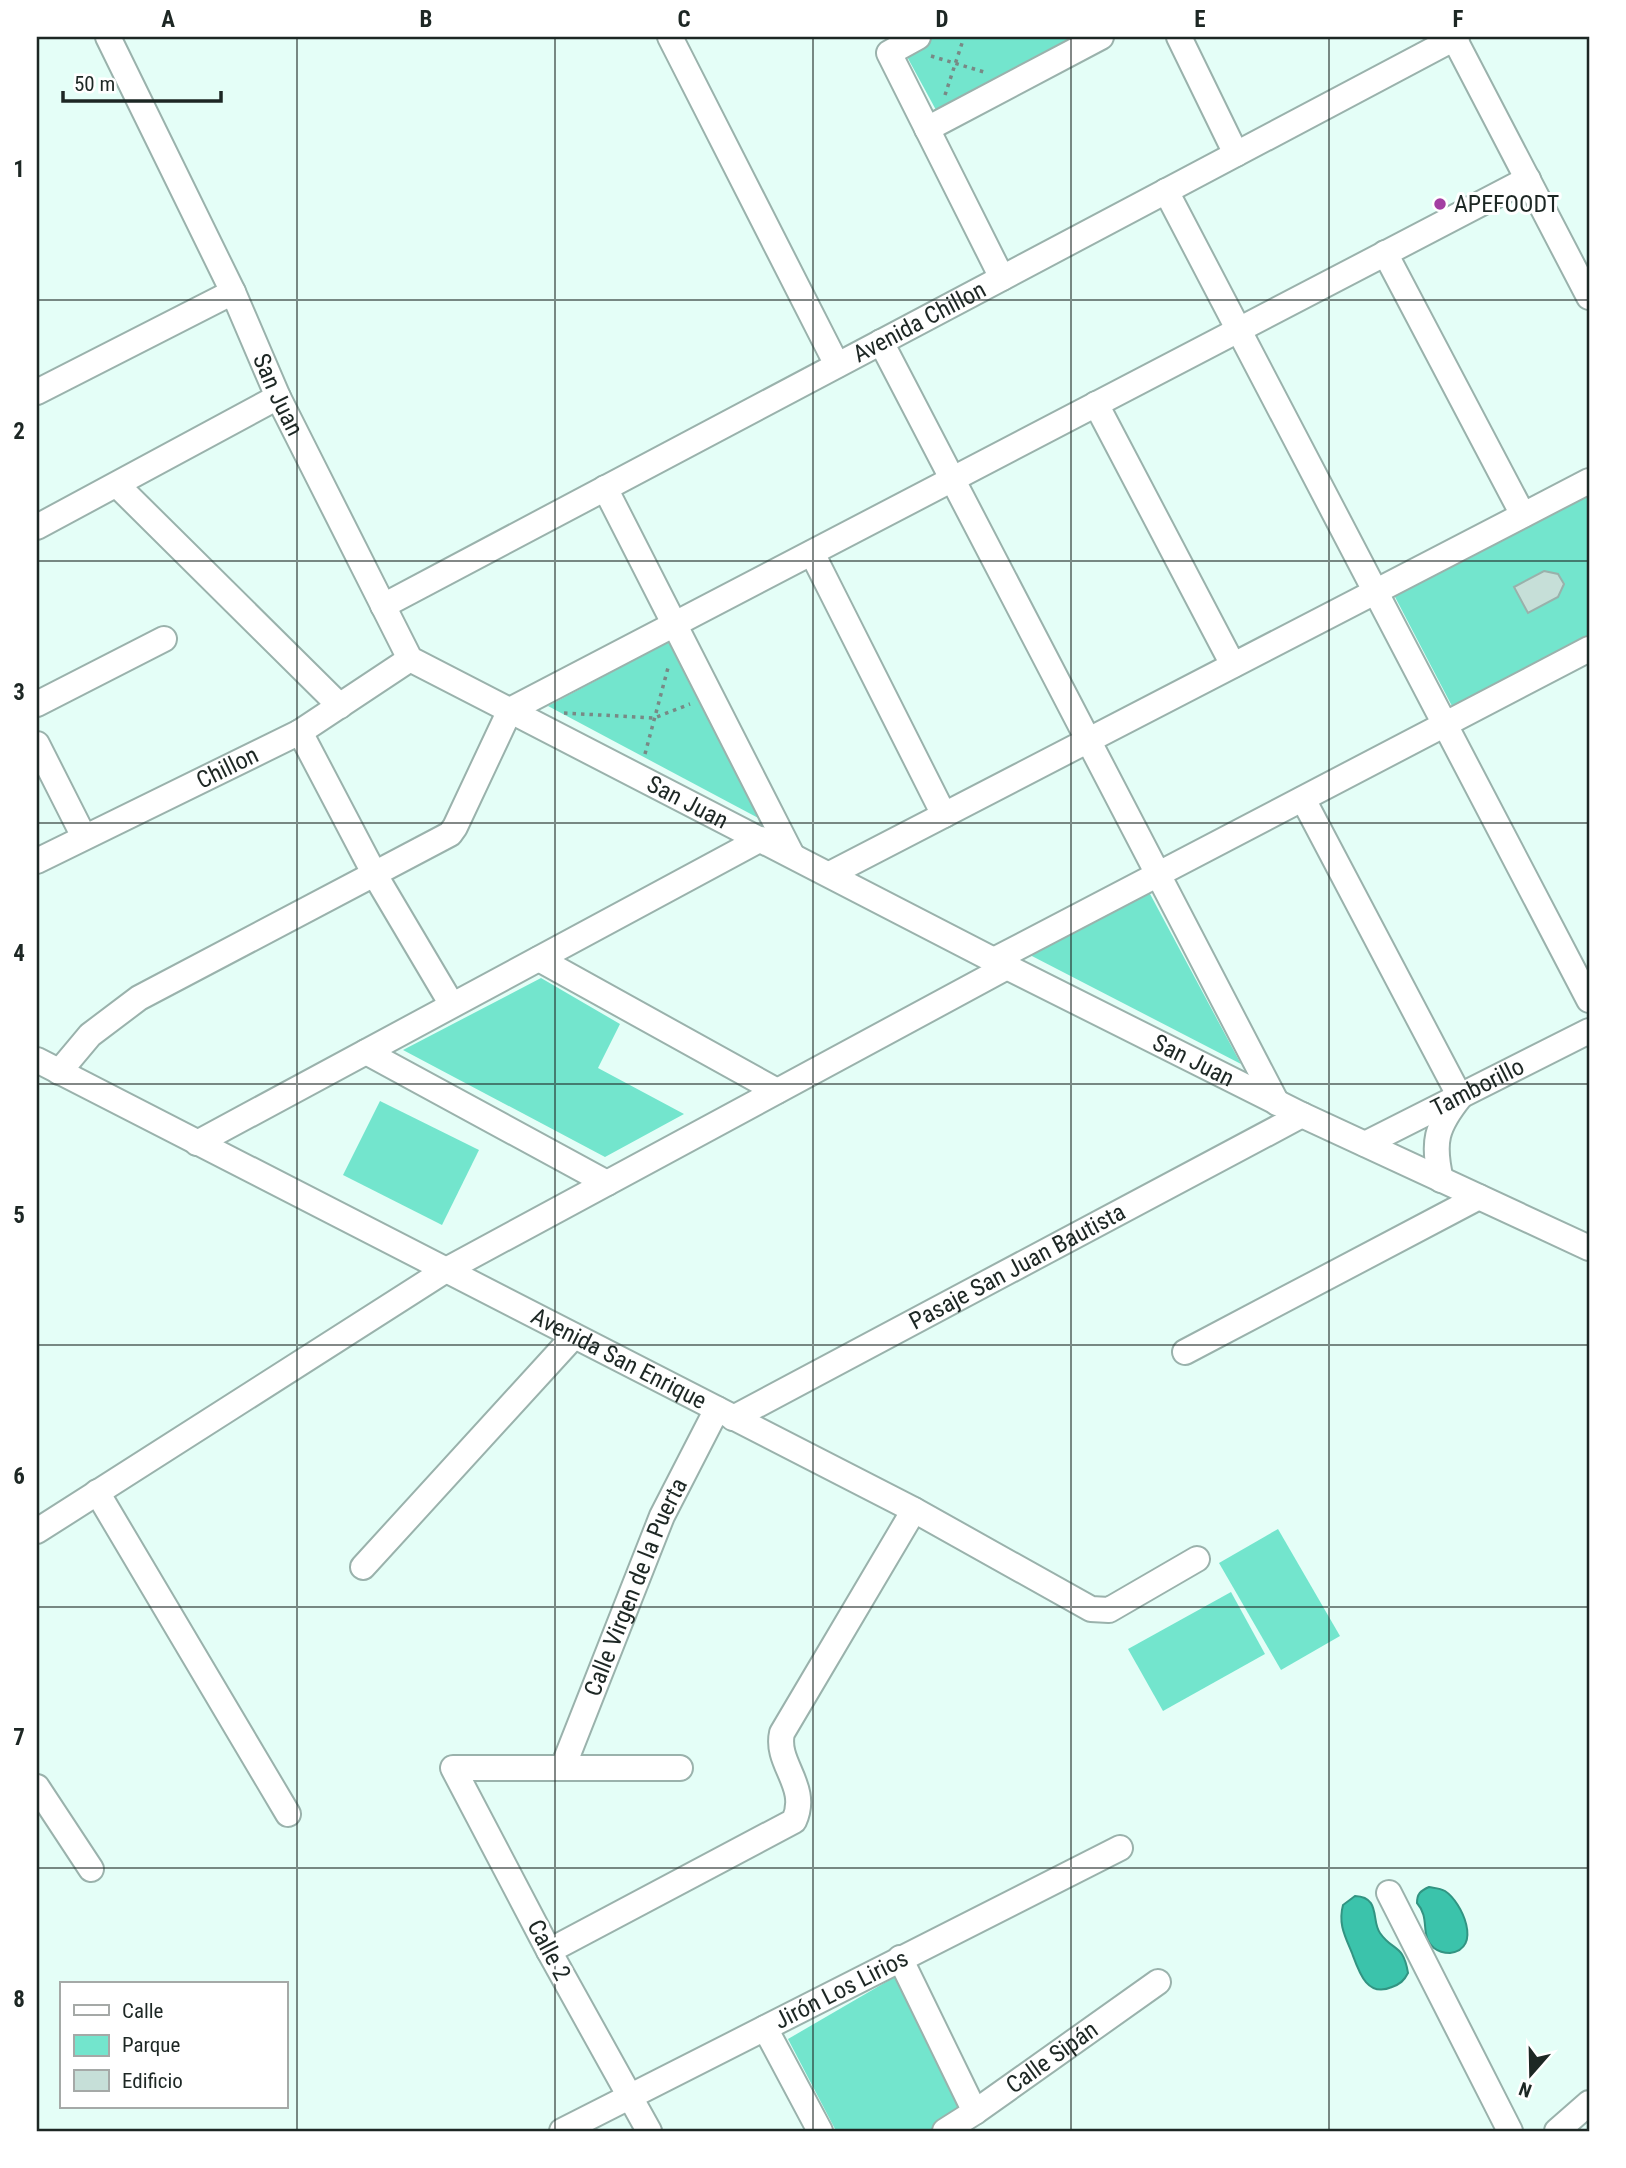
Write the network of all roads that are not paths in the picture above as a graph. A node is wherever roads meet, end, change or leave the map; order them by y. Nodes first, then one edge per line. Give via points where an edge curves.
1 (108, 37) edge
2 (670, 37) edge
3 (1101, 37) edge
4 (1179, 37) edge
5 (1455, 37) edge
6 (909, 42) edge
7 (931, 127) junction
8 (1236, 154) junction
9 (1528, 178) junction
10 (1166, 191) junction
11 (1385, 253) junction
12 (1002, 278) junction
13 (233, 292) junction
14 (1589, 297) edge
15 (1238, 330) junction
16 (881, 342) junction
17 (837, 365) junction
18 (37, 392) edge
19 (278, 397) junction
20 (1096, 404) junction
21 (952, 479) junction
22 (1589, 481) edge
23 (117, 485) junction
24 (605, 488) junction
25 (1524, 515) junction
26 (37, 527) edge
27 (812, 552) junction
28 (1375, 592) junction
29 (383, 606) junction
30 (675, 624) junction
31 (164, 639) dead end
32 (1589, 649) edge
33 (410, 659) junction
34 (1233, 665) junction
35 (37, 704) edge
36 (340, 706) junction
37 (510, 710) junction
38 (1445, 724) junction
39 (300, 732) junction
40 (1088, 740) junction
41 (37, 744) edge
42 (1303, 799) junction
43 (944, 815) junction
44 (84, 837) junction
45 (761, 839) junction
46 (792, 855) junction
47 (37, 861) edge
48 (830, 874) junction
49 (1158, 874) junction
50 (375, 875) junction
51 (539, 959) junction
52 (1000, 963) junction
53 (1589, 1000) edge
54 (452, 1005) junction
55 (1589, 1031) edge
56 (366, 1052) junction
57 (37, 1060) edge
58 (60, 1072) junction
59 (777, 1091) junction
60 (1460, 1097) junction
61 (1277, 1103) junction
62 (1302, 1115) junction
63 (197, 1143) junction
64 (1365, 1144) junction
65 (1441, 1180) junction
66 (607, 1184) junction
67 (1479, 1197) junction
68 (1589, 1248) edge
69 (446, 1270) junction
70 (574, 1336) junction
71 (1185, 1352) dead end
72 (725, 1414) junction
73 (97, 1492) junction
74 (914, 1510) junction
75 (37, 1531) edge
76 (1197, 1559) dead end
77 (363, 1567) dead end
78 (563, 1767) junction
79 (680, 1768) dead end
80 (37, 1787) edge
81 (288, 1814) dead end
82 (1120, 1848) dead end
83 (91, 1869) dead end
84 (1389, 1894) dead end
85 (549, 1951) junction
86 (900, 1958) junction
87 (1158, 1982) dead end
88 (765, 2028) junction
89 (629, 2096) junction
90 (1589, 2103) edge
91 (975, 2112) junction
92 (562, 2131) edge
93 (649, 2131) edge
94 (820, 2131) edge
95 (945, 2131) edge
96 (1510, 2131) edge
97 (1557, 2131) edge

1 - 13 street, San Juan
2 - 17 street
3 - 7 street
4 - 8 street
5 - 8 street, Avenida Chillon
5 - 9 street
6 - 7 street via 888,53
7 - 12 street
8 - 10 street, Avenida Chillon
9 - 11 street
9 - 14 street
10 - 12 street, Avenida Chillon
10 - 15 street
11 - 15 street
11 - 25 street
12 - 16 street, Avenida Chillon
13 - 18 street
13 - 19 street, San Juan
15 - 20 street
15 - 28 street
16 - 17 street, Avenida Chillon
16 - 21 street
17 - 24 street, Avenida Chillon
19 - 23 street
19 - 29 street, San Juan
20 - 21 street
20 - 34 street
21 - 27 street
21 - 40 street
22 - 25 street
23 - 26 street
23 - 36 street
24 - 29 street, Avenida Chillon
24 - 30 street
25 - 28 street
27 - 30 street
27 - 43 street
28 - 34 street
28 - 38 street
29 - 33 street, San Juan
30 - 37 street
30 - 46 street
31 - 35 street
32 - 38 street
33 - 36 street, Chillon
33 - 37 street, San Juan
34 - 40 street
36 - 39 street, Chillon
37 - 45 street, San Juan
37 - 50 street via 450,834
38 - 42 street
38 - 53 street
39 - 44 street, Chillon
39 - 50 street
40 - 43 street
40 - 49 street
41 - 44 street
42 - 49 street
42 - 60 street
43 - 48 street
44 - 47 street, Chillon
45 - 46 street, San Juan
45 - 51 street
46 - 48 street, San Juan
48 - 52 street, San Juan
49 - 52 street
49 - 61 street
50 - 54 street
50 - 58 street via 139,998 90,1035
51 - 54 street
51 - 59 street
52 - 59 street
52 - 61 street, San Juan
54 - 56 street
55 - 60 street, Tamborillo
56 - 63 street
56 - 66 street
57 - 58 street, Avenida San Enrique
58 - 63 street, Avenida San Enrique
59 - 66 street
60 - 64 street, Tamborillo
60 - 65 street via 1444,1116 1438,1134
61 - 62 street, San Juan
62 - 64 street, San Juan
62 - 72 street, Pasaje San Juan Bautista
63 - 69 street, Avenida San Enrique
64 - 65 street, San Juan
65 - 67 street, San Juan
66 - 69 street
67 - 68 street, San Juan
67 - 71 street
69 - 70 street, Avenida San Enrique
69 - 73 street
70 - 72 street, Avenida San Enrique
70 - 77 street
72 - 74 street, Avenida San Enrique
72 - 78 street, Calle Virgen de la Puerta via 662,1516
73 - 75 street
73 - 81 street
74 - 76 street, Avenida San Enrique via 1091,1609 1109,1610
74 - 85 street via 782,1734 780,1743 799,1795 800,1808 793,1821
78 - 79 street
78 - 85 street, Calle 2 via 453,1768
80 - 83 street
82 - 86 street, Jirón Los Lirios
84 - 96 street
85 - 89 street, Calle 2
86 - 88 street, Jirón Los Lirios
86 - 91 street
87 - 91 street, Calle Sipán
88 - 89 street, Jirón Los Lirios
88 - 94 street
89 - 92 street, Jirón Los Lirios
89 - 93 street, Calle 2
90 - 97 street
91 - 95 street, Calle Sipán

